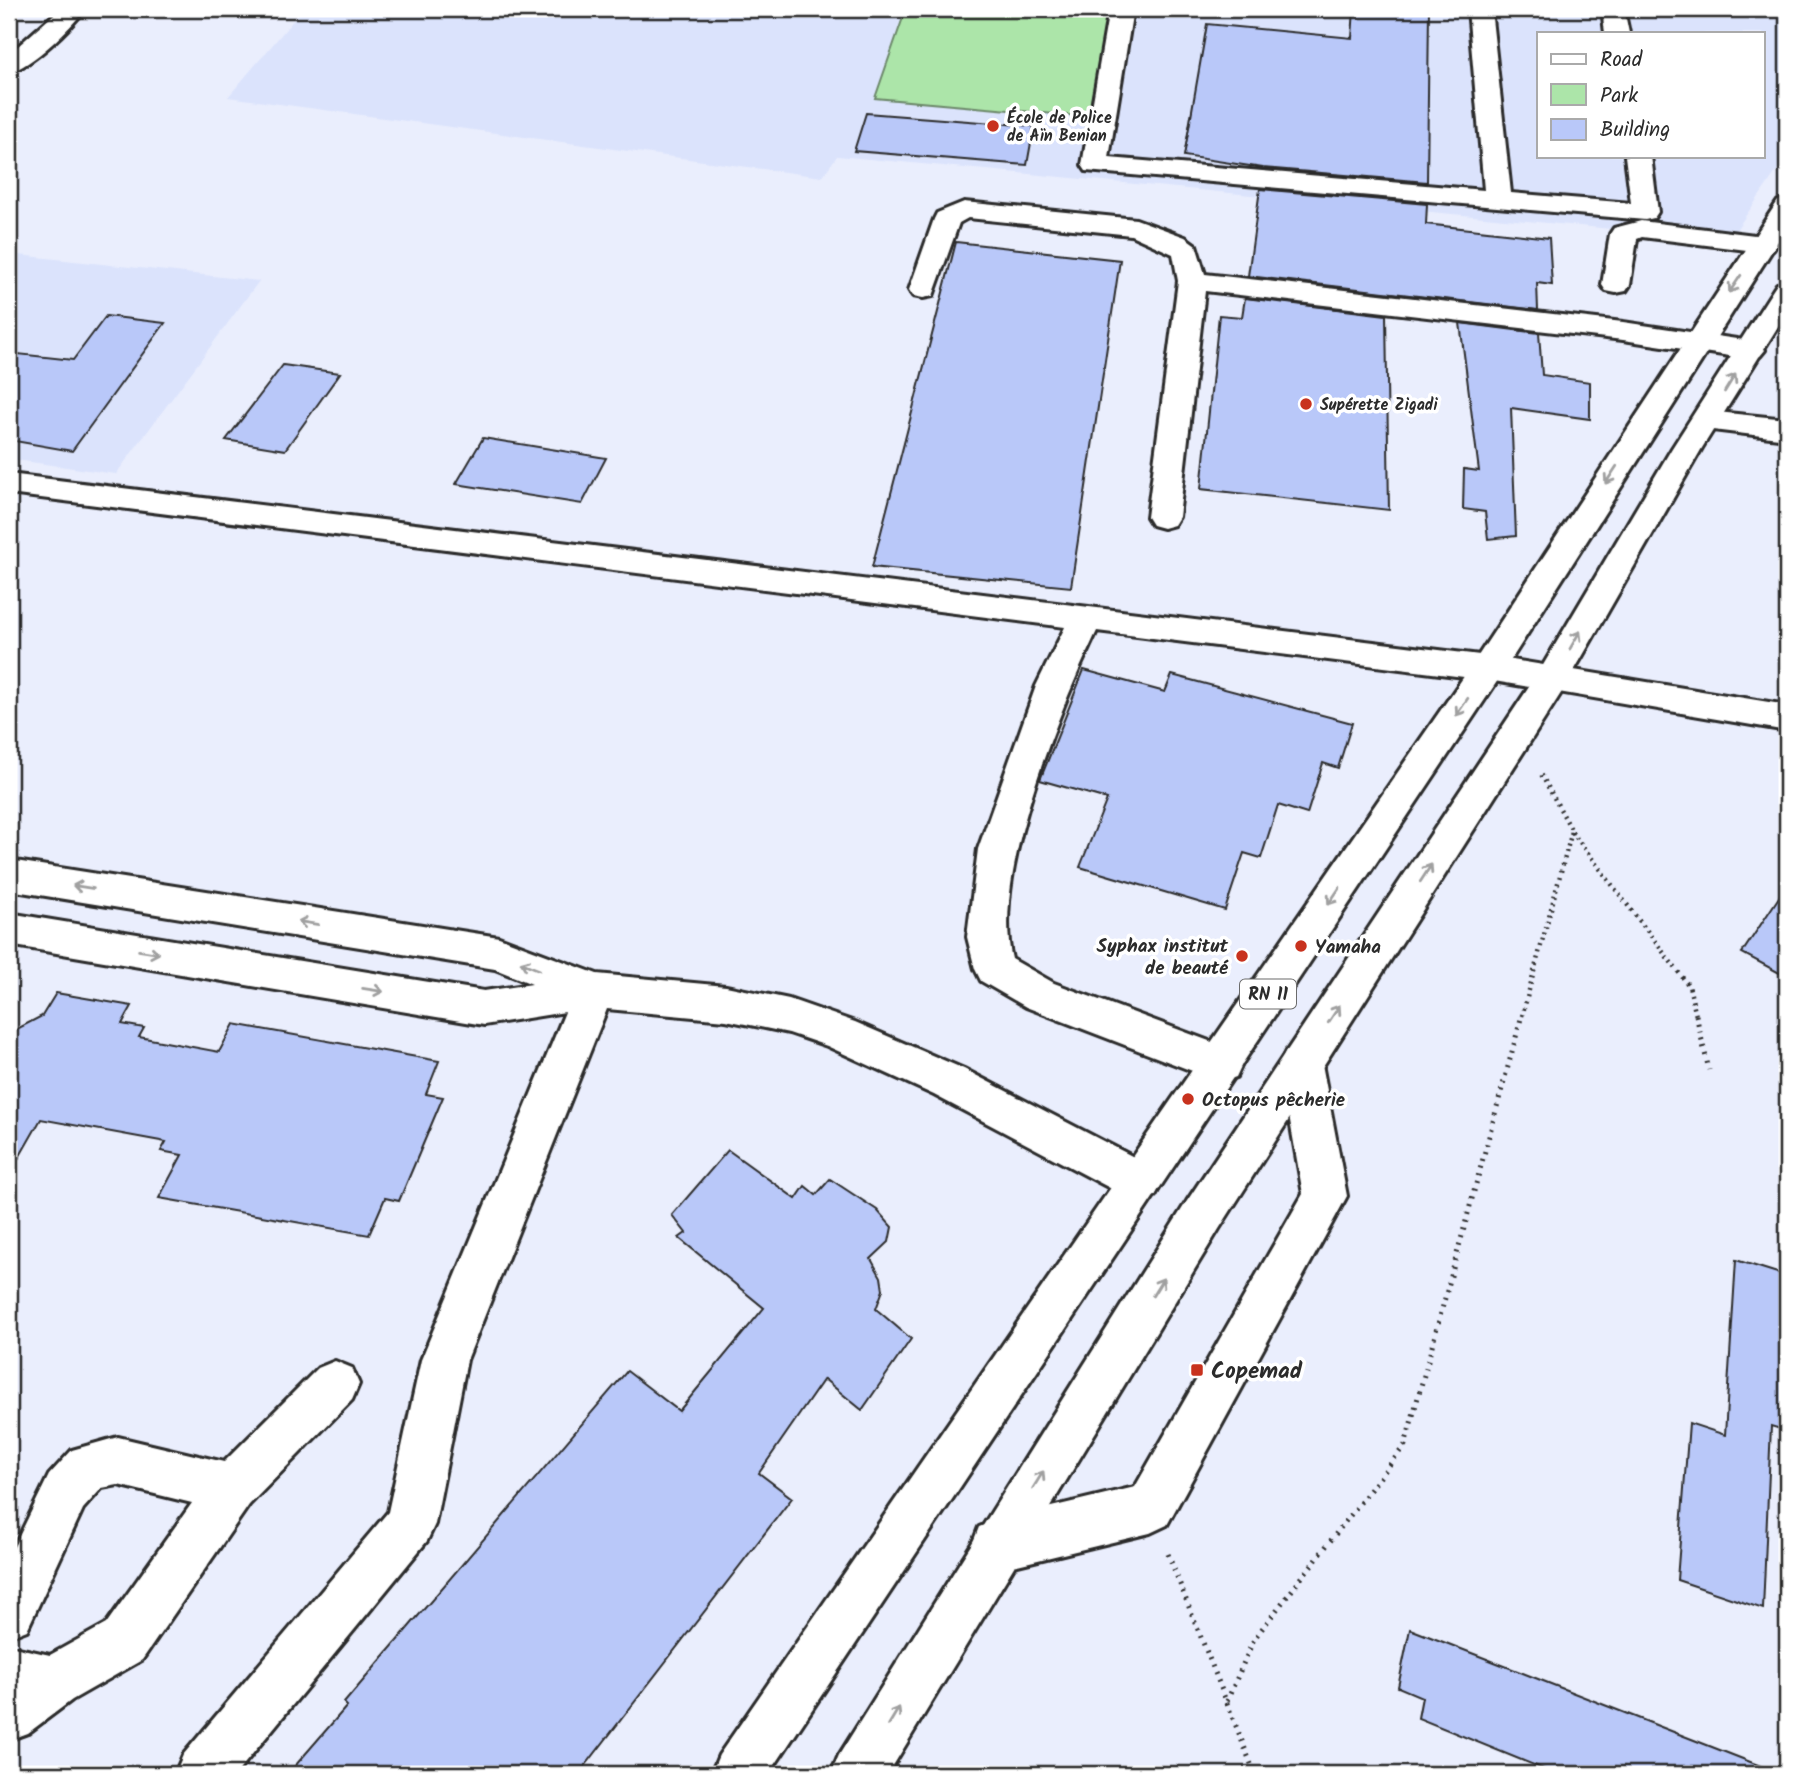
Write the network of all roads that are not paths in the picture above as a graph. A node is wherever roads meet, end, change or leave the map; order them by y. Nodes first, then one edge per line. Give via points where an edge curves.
1 (73, 9) edge
2 (1121, 9) edge
3 (1480, 9) edge
4 (1613, 9) edge
5 (1617, 32) edge
6 (9, 65) edge
7 (1638, 158) edge
8 (1498, 200) junction
9 (1787, 207) edge
10 (1763, 244) junction
11 (1192, 281) junction
12 (1616, 285) dead end
13 (923, 290) dead end
14 (1787, 290) edge
15 (1696, 342) junction
16 (1751, 349) junction
17 (1707, 421) junction
18 (1787, 429) edge
19 (9, 484) edge
20 (1163, 517) dead end
21 (1086, 620) junction
22 (1488, 668) junction
23 (1551, 681) junction
24 (1787, 718) edge
25 (9, 875) edge
26 (9, 929) edge
27 (594, 991) junction
28 (1221, 1064) junction
29 (1301, 1064) junction
30 (1140, 1182) junction
31 (335, 1384) dead end
32 (232, 1489) junction
33 (997, 1545) junction
34 (9, 1612) edge
35 (31, 1677) edge
36 (9, 1714) edge
37 (202, 1774) edge
38 (738, 1774) edge
39 (858, 1774) edge

1 - 6 street
2 - 8 street via 1095,165
3 - 8 street
4 - 5 street
7 - 8 street via 1645,212
9 - 10 street, RN 11
10 - 12 street via 1630,231 1624,234
10 -> 15 street, RN 11
11 - 13 street via 1186,251 1153,232 964,210 947,219
11 - 15 street
11 - 20 street
14 - 16 street
15 - 16 street
15 -> 22 street, RN 11
17 -> 16 street
17 - 18 street
23 -> 17 street
19 - 21 street
21 - 22 street
21 - 28 street via 1053,686 997,849 987,937 995,969 1040,995
22 - 23 street
22 -> 28 street, RN 11
23 - 24 street
29 -> 23 street
27 -> 25 street via 499,953
26 -> 27 street via 484,1008
27 - 30 street via 726,1003 789,1016 949,1082
27 - 37 street via 444,1360 410,1524
28 - 30 street, RN 11
33 -> 29 street
29 - 33 street via 1325,1196 1150,1508
30 - 38 street, RN 11
31 - 32 street
32 - 34 street via 118,1461 89,1467 66,1492
32 - 35 street via 124,1642
39 -> 33 street
35 - 36 street

